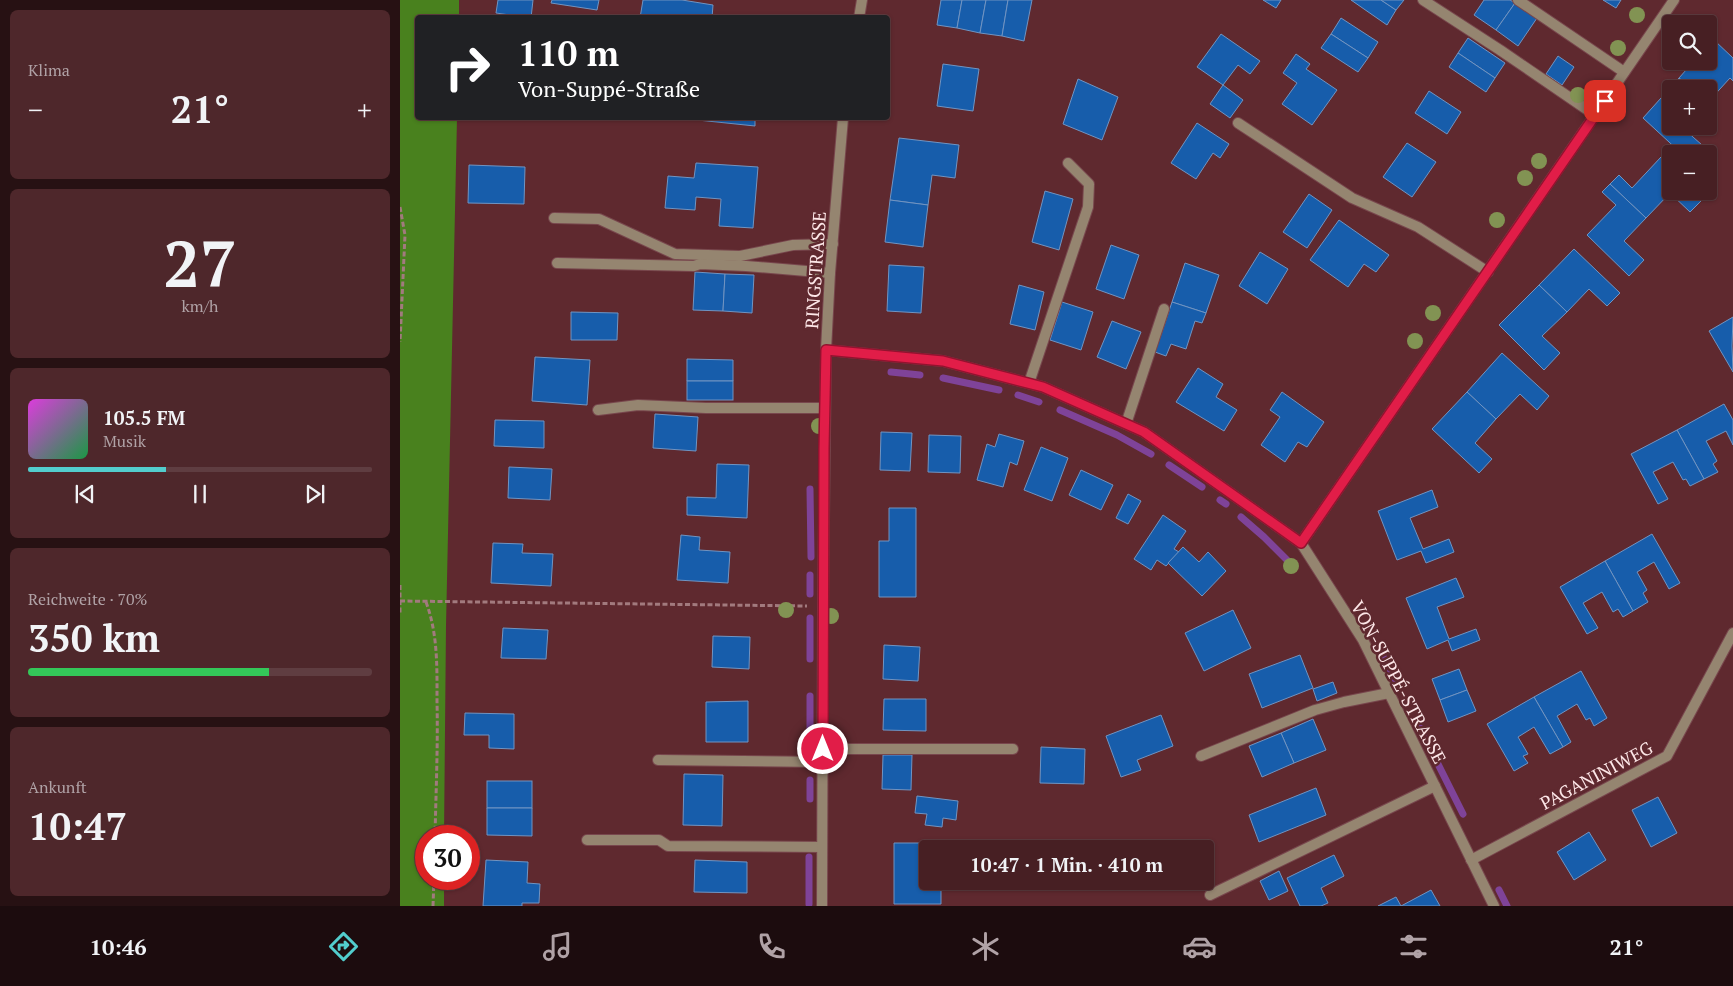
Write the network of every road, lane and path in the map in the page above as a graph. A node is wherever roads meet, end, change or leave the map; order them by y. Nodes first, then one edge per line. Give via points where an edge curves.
1 (862, 0) edge
2 (1423, 0) edge
3 (1518, 0) edge
4 (1674, 0) edge
5 (860, 15) edge
6 (1624, 72) junction
7 (1595, 115) junction
8 (844, 120) edge
9 (1238, 124) dead end
10 (1068, 163) dead end
11 (400, 207) edge
12 (554, 218) dead end
13 (833, 244) junction
14 (557, 263) dead end
15 (1488, 272) junction
16 (830, 273) junction
17 (1164, 309) dead end
18 (400, 342) edge
19 (826, 350) junction
20 (1029, 383) junction
21 (825, 408) junction
22 (598, 410) dead end
23 (1126, 424) junction
24 (1301, 543) junction
25 (400, 585) edge
26 (400, 601) edge
27 (426, 602) junction
28 (823, 607) junction
29 (400, 613) edge
30 (1733, 633) edge
31 (1389, 693) junction
32 (1013, 748) dead end
33 (823, 749) junction
34 (1201, 756) dead end
35 (658, 760) dead end
36 (823, 762) junction
37 (1434, 786) junction
38 (435, 825) edge
39 (587, 840) dead end
40 (822, 847) junction
41 (1471, 860) junction
42 (434, 890) edge
43 (1210, 896) dead end
44 (433, 906) edge
45 (822, 906) edge
46 (1494, 906) edge

1 - 5 street
2 - 7 street
3 - 6 street
4 - 6 street
6 - 7 street
7 - 15 street
8 - 13 street, RINGSTRASSE
9 - 15 street via 1352,198 1418,227
10 - 20 street via 1089,184 1088,207
11 - 18 path via 405,236
12 - 13 street via 599,219 675,254 740,256 793,245
13 - 16 street, RINGSTRASSE
14 - 16 street via 700,264
15 - 24 street
16 - 19 street, RINGSTRASSE
17 - 23 street
19 - 20 street, VON-SUPPÉ-STRASSE via 943,361
19 - 21 street, RINGSTRASSE
20 - 23 street, VON-SUPPÉ-STRASSE
21 - 22 street via 638,406
21 - 28 street, RINGSTRASSE
23 - 24 street, VON-SUPPÉ-STRASSE via 1144,432
24 - 31 street, VON-SUPPÉ-STRASSE via 1363,640
25 - 26 path
26 - 27 path
26 - 29 path
27 - 28 path
27 - 38 path via 437,653
28 - 33 street, RINGSTRASSE
30 - 41 street, PAGANINIWEG via 1667,756
31 - 34 street via 1316,710
31 - 37 street, VON-SUPPÉ-STRASSE
32 - 33 street
33 - 36 street, RINGSTRASSE
35 - 36 street
36 - 40 street, RINGSTRASSE
37 - 41 street, VON-SUPPÉ-STRASSE
37 - 43 street
39 - 40 street via 660,840 668,846
40 - 45 street, RINGSTRASSE
41 - 46 street, VON-SUPPÉ-STRASSE
42 - 44 path

